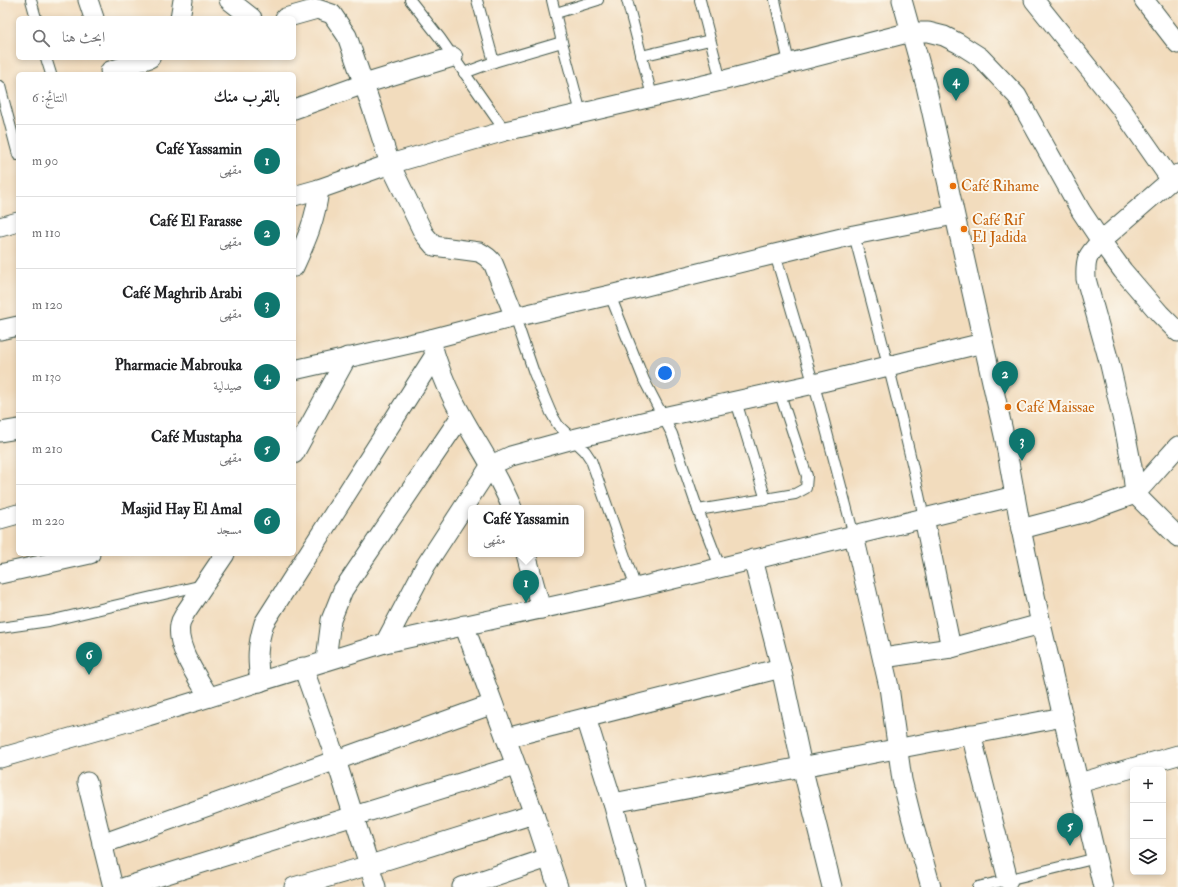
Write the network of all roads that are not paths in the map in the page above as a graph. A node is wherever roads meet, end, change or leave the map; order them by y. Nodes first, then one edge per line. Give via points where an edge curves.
1 (31, 0) edge
2 (88, 0) edge
3 (183, 0) edge
4 (229, 0) edge
5 (410, 0) edge
6 (477, 0) edge
7 (552, 0) edge
8 (598, 0) edge
9 (627, 0) edge
10 (700, 0) edge
11 (775, 0) edge
12 (902, 0) edge
13 (1034, 0) edge
14 (1144, 0) edge
15 (556, 13) junction
16 (35, 16) edge
17 (93, 16) edge
18 (180, 16) edge
19 (249, 16) edge
20 (292, 16) edge
21 (910, 32) junction
22 (710, 40) junction
23 (562, 42) junction
24 (1178, 44) edge
25 (641, 56) junction
26 (46, 60) edge
27 (142, 60) edge
28 (494, 62) junction
29 (789, 62) junction
30 (459, 65) junction
31 (109, 68) edge
32 (50, 72) edge
33 (721, 81) junction
34 (364, 84) junction
35 (0, 86) edge
36 (652, 96) junction
37 (296, 108) edge
38 (581, 113) junction
39 (505, 131) junction
40 (16, 147) edge
41 (390, 164) junction
42 (1174, 177) edge
43 (319, 189) junction
44 (296, 195) edge
45 (954, 215) junction
46 (16, 223) edge
47 (0, 227) edge
48 (854, 235) junction
49 (1101, 241) junction
50 (775, 254) junction
51 (296, 263) edge
52 (610, 295) junction
53 (515, 317) junction
54 (16, 326) edge
55 (0, 330) edge
56 (1178, 332) edge
57 (983, 343) junction
58 (433, 347) junction
59 (347, 357) junction
60 (889, 365) junction
61 (296, 370) edge
62 (814, 384) junction
63 (779, 391) junction
64 (736, 401) junction
65 (462, 416) junction
66 (663, 417) junction
67 (573, 439) junction
68 (1178, 446) edge
69 (296, 449) edge
70 (491, 465) junction
71 (1135, 494) junction
72 (1015, 496) junction
73 (766, 500) junction
74 (511, 505) edge
75 (698, 510) junction
76 (16, 515) edge
77 (924, 518) junction
78 (0, 519) edge
79 (1021, 529) junction
80 (854, 536) junction
81 (1178, 537) edge
82 (81, 556) edge
83 (224, 556) edge
84 (527, 557) edge
85 (753, 559) junction
86 (720, 567) junction
87 (0, 574) edge
88 (203, 585) junction
89 (636, 588) junction
90 (541, 609) junction
91 (1041, 624) junction
92 (464, 625) junction
93 (0, 628) edge
94 (386, 643) junction
95 (951, 648) junction
96 (883, 658) junction
97 (326, 660) junction
98 (303, 667) junction
99 (781, 668) junction
100 (260, 682) junction
101 (209, 697) junction
102 (493, 704) junction
103 (1063, 717) junction
104 (586, 718) junction
105 (971, 734) junction
106 (506, 738) junction
107 (898, 748) junction
108 (1178, 755) edge
109 (0, 758) edge
110 (336, 760) junction
111 (515, 766) junction
112 (802, 766) junction
113 (87, 782) dead end
114 (1079, 783) junction
115 (613, 803) junction
116 (534, 814) junction
117 (354, 817) junction
118 (102, 844) junction
119 (548, 858) junction
120 (1097, 858) junction
121 (370, 865) junction
122 (1008, 880) junction
123 (113, 887) edge
124 (125, 887) edge
125 (294, 887) edge
126 (376, 887) edge
127 (462, 887) edge
128 (558, 887) edge
129 (636, 887) edge
130 (832, 887) edge
131 (931, 887) edge
132 (978, 887) edge
133 (1103, 887) edge

1 - 16 lane
2 - 17 street
3 - 18 street
4 - 19 street
5 - 30 lane
6 - 28 lane
7 - 15 lane
8 - 15 lane
9 - 25 lane
10 - 22 lane
11 - 29 lane
12 - 21 street
13 - 42 street
14 - 24 street
15 - 23 lane
20 - 34 street via 317,9 332,14 346,36
21 - 29 street
21 - 45 street via 926,86
21 - 49 street via 928,32 958,43 980,57 1017,96 1081,211
22 - 25 lane
22 - 33 lane
23 - 28 lane
23 - 38 lane
25 - 36 lane
26 - 32 lane
27 - 31 street
28 - 30 lane
29 - 33 street
30 - 34 street
30 - 39 lane
33 - 36 street
34 - 37 street
34 - 41 street
35 - 40 lane
36 - 38 street
38 - 39 street
39 - 41 street
41 - 43 street
41 - 53 street via 430,243 434,246 479,252 490,259
42 - 49 street
43 - 44 street
43 - 51 street via 314,219
45 - 48 street
45 - 57 street
46 - 47 street
48 - 50 street
48 - 60 lane
49 - 56 street via 1123,271
49 - 71 street via 1087,259 1086,279 1123,421
50 - 52 street
50 - 62 lane
52 - 53 street
52 - 66 lane via 644,380
53 - 58 street
53 - 67 lane via 534,374 551,413 558,425
54 - 55 street
57 - 60 street
57 - 72 street
58 - 59 street
58 - 65 street via 441,372
58 - 100 street via 264,623 257,658
59 - 61 street
59 - 69 street
60 - 62 street
60 - 77 lane
62 - 63 street
62 - 80 lane
63 - 64 street
63 - 73 lane via 807,476 806,488 795,494
64 - 66 street
64 - 73 lane
65 - 70 street
65 - 97 street via 344,590 331,620
66 - 67 street
66 - 75 lane via 672,434
67 - 70 street via 511,456
67 - 89 lane via 591,460
68 - 71 street
70 - 74 street
70 - 94 street via 426,565
71 - 79 street
71 - 81 street
72 - 77 street
72 - 79 street
73 - 75 lane
75 - 86 lane
76 - 78 street
77 - 80 street
77 - 95 street
79 - 91 street
80 - 85 street
80 - 96 street
82 - 87 street
83 - 88 street
84 - 90 street
85 - 86 street
85 - 99 street
86 - 89 street
88 - 93 lane via 48,621
88 - 101 street via 182,618 179,633 185,654
89 - 90 street
90 - 92 street
91 - 95 street
91 - 103 street
92 - 94 street
92 - 102 street
94 - 97 street
95 - 96 street
96 - 107 street
97 - 98 street
98 - 100 street
98 - 110 street
99 - 104 street
99 - 112 street
100 - 101 street
101 - 109 street
102 - 106 street
102 - 110 street
103 - 105 street
103 - 114 street
104 - 106 street
104 - 115 street
105 - 107 street
105 - 122 street
106 - 111 street
107 - 112 street
107 - 131 street via 902,780
108 - 114 street
110 - 117 street
110 - 118 street
111 - 116 street
111 - 117 street
112 - 115 street
112 - 130 street
113 - 118 street
114 - 120 street
115 - 129 street
116 - 119 street
116 - 121 street
117 - 121 street
117 - 124 street
118 - 123 street
119 - 127 street
119 - 128 street
120 - 122 lane
120 - 133 street
121 - 125 street
121 - 126 street
122 - 132 lane

